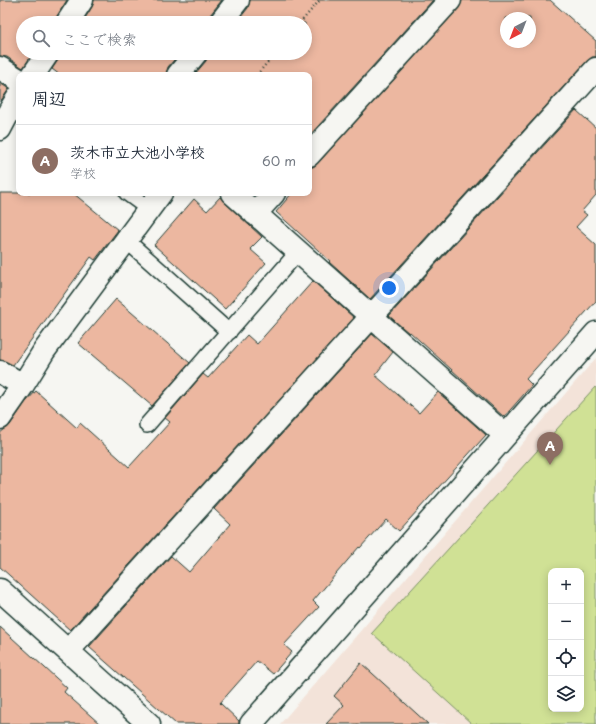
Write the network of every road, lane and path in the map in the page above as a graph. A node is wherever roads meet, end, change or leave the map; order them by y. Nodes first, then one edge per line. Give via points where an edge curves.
1 (82, 0) edge
2 (238, 0) edge
3 (320, 0) edge
4 (450, 0) edge
5 (72, 16) edge
6 (225, 16) edge
7 (306, 16) edge
8 (43, 60) edge
9 (190, 60) edge
10 (269, 60) edge
11 (0, 68) edge
12 (596, 69) edge
13 (35, 72) edge
14 (180, 72) edge
15 (259, 72) edge
16 (16, 78) edge
17 (16, 108) edge
18 (0, 129) edge
19 (312, 151) edge
20 (138, 196) edge
21 (235, 196) edge
22 (271, 196) edge
23 (155, 201) edge
24 (255, 214) junction
25 (126, 240) junction
26 (298, 252) junction
27 (371, 316) junction
28 (229, 332) junction
29 (596, 333) edge
30 (0, 372) edge
31 (23, 385) junction
32 (0, 418) edge
33 (147, 426) dead end
34 (505, 434) junction
35 (0, 590) edge
36 (68, 651) junction
37 (138, 721) edge
38 (251, 724) edge

1 - 5 street
2 - 6 street
3 - 7 path
4 - 19 street
8 - 13 street
9 - 14 street
10 - 15 path
11 - 16 street
12 - 27 street
17 - 18 street
20 - 23 lane
21 - 24 street
22 - 24 street
23 - 25 street
24 - 26 street
25 - 28 lane
25 - 31 street via 44,351
26 - 27 street
26 - 28 lane
27 - 34 street
27 - 36 street
28 - 33 lane
29 - 34 street
30 - 31 street
31 - 32 street
34 - 38 street
35 - 36 street
36 - 37 street

